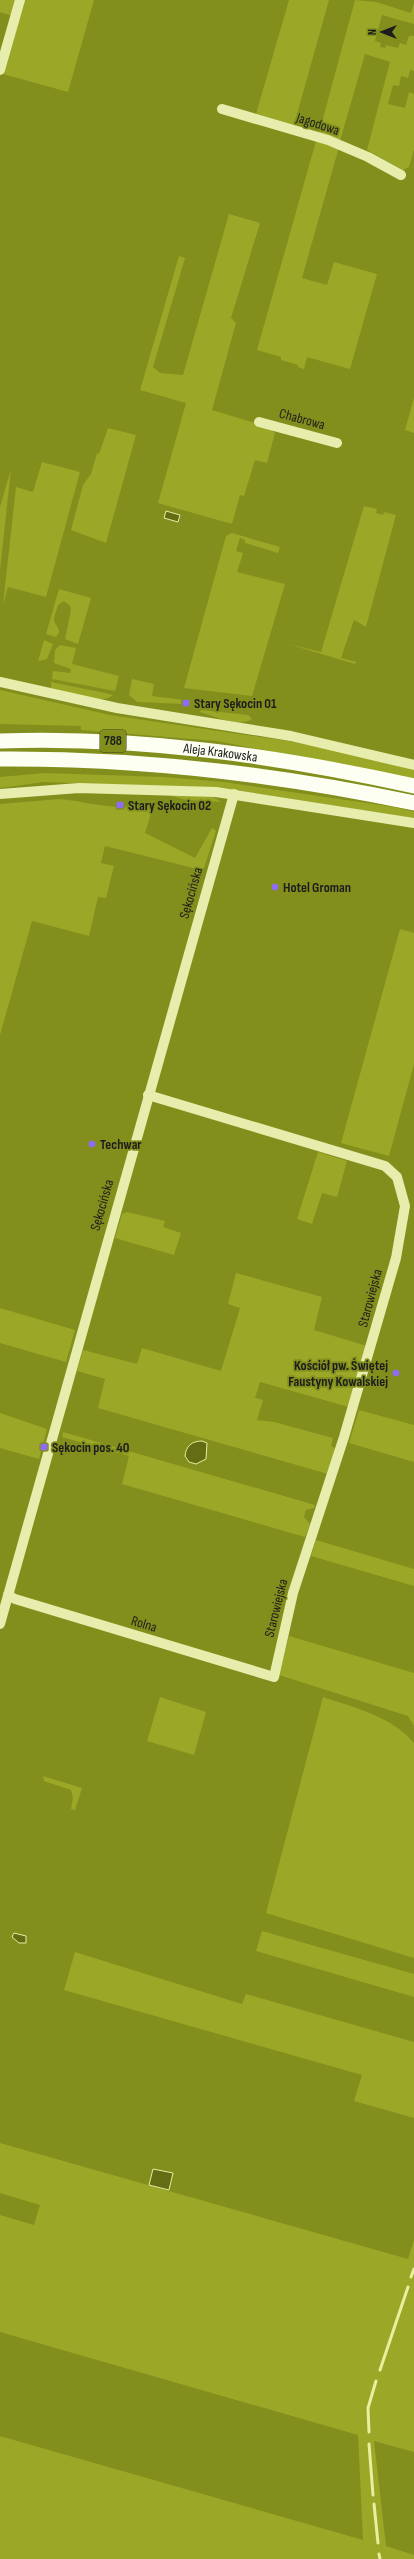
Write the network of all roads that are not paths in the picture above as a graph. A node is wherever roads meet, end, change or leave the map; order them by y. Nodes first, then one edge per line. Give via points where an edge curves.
1 (20, 0) edge
2 (0, 70) edge
3 (222, 109) dead end
4 (401, 175) dead end
5 (259, 422) dead end
6 (337, 443) dead end
7 (0, 682) edge
8 (0, 736) edge
9 (24, 740) junction
10 (0, 741) edge
11 (0, 759) edge
12 (51, 760) junction
13 (414, 765) edge
14 (0, 767) edge
15 (414, 786) edge
16 (0, 794) edge
17 (234, 794) junction
18 (414, 803) edge
19 (414, 823) edge
20 (148, 1095) junction
21 (410, 1207) edge
22 (8, 1595) junction
23 (0, 1624) edge
24 (274, 1677) joint

1 - 2 street
3 - 4 street, Jagodowa via 328,140
5 - 6 street, Chabrowa
7 - 13 street via 117,708 291,736
8 - 9 main road
9 - 10 main road, 788
9 - 15 main road, Aleja Krakowska / 788 via 105,741 201,750 327,768
11 - 12 main road, 788
12 - 14 main road
12 - 18 main road, Aleja Krakowska / 788 via 155,764 235,772
16 - 17 street via 39,790 120,788
17 - 19 street
17 - 20 street, Sękocińska
20 - 21 street, Starowiejska via 385,1166 397,1177
20 - 22 street, Sękocińska
21 - 24 street, Starowiejska via 373,1342 292,1593
22 - 23 street, Sękocińska
22 - 24 street, Rolna

